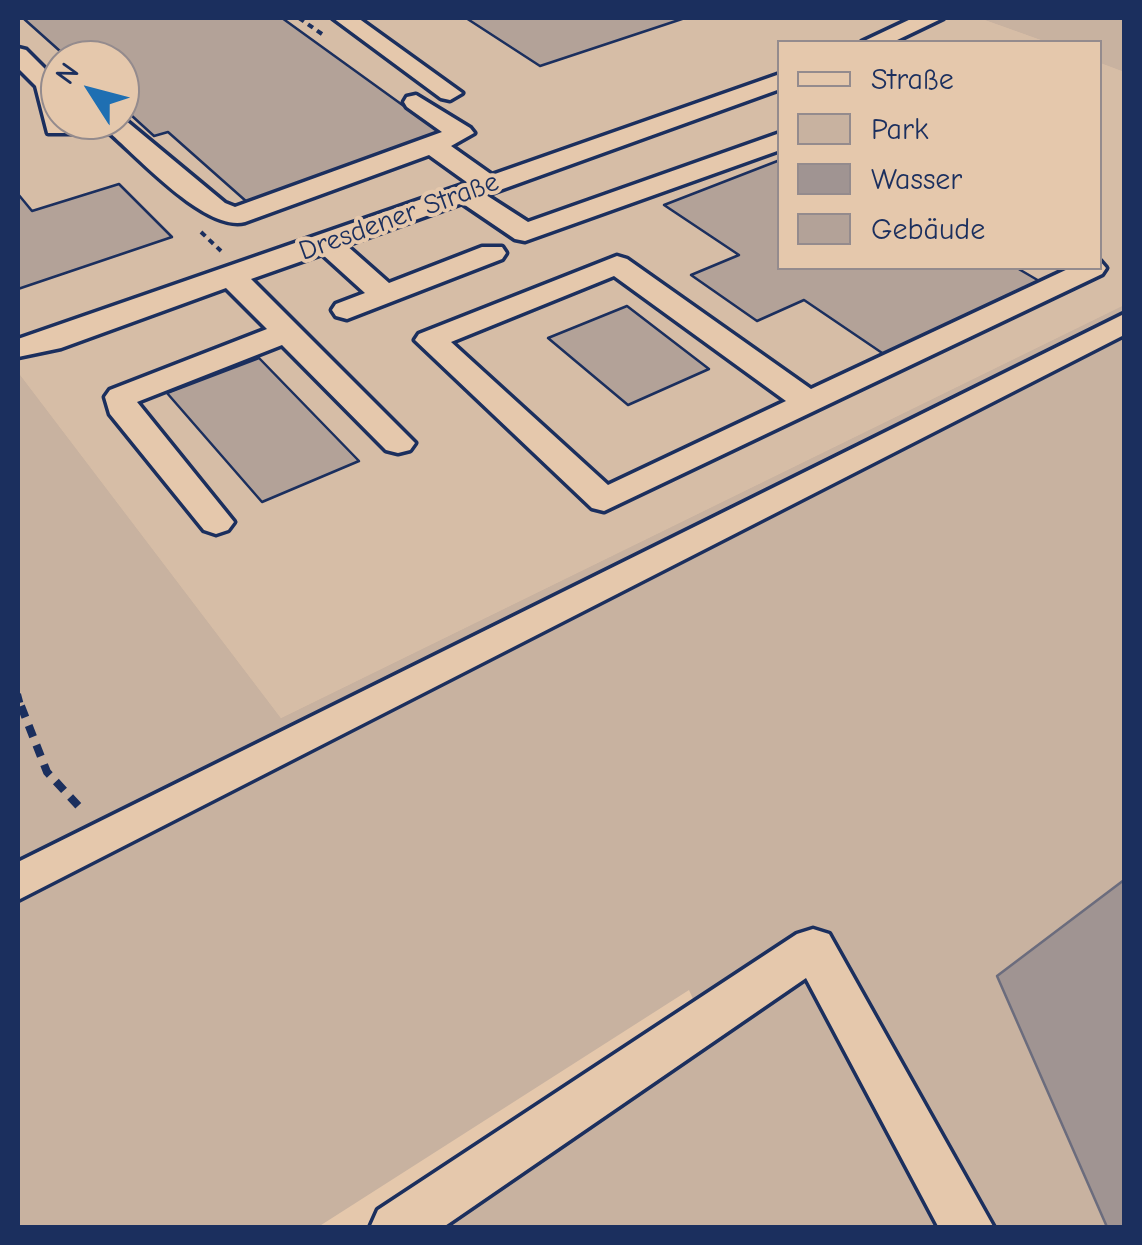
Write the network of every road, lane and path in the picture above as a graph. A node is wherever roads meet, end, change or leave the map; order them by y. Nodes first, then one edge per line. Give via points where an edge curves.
1 (344, 18) edge
2 (932, 18) edge
3 (879, 40) edge
4 (18, 56) edge
5 (777, 82) edge
6 (450, 93) dead end
7 (416, 102) dead end
8 (777, 142) edge
9 (432, 144) junction
10 (477, 189) junction
11 (556, 222) junction
12 (326, 243) junction
13 (492, 253) dead end
14 (616, 265) junction
15 (1088, 270) edge
16 (232, 277) junction
17 (385, 295) junction
18 (347, 310) dead end
19 (1124, 322) edge
20 (287, 332) junction
21 (18, 348) edge
22 (810, 402) junction
23 (398, 443) dead end
24 (216, 522) dead end
25 (18, 694) edge
26 (108, 833) junction
27 (18, 882) edge
28 (396, 1228) edge
29 (968, 1228) edge

1 - 6 street
2 - 3 street
4 - 9 street via 48,84 56,128 116,125 215,209 236,216
5 - 10 street, Dresdener Straße
7 - 9 street via 461,133
8 - 11 street
9 - 10 street
10 - 11 street via 525,232
10 - 12 street, Dresdener Straße
11 - 14 street
12 - 16 street, Dresdener Straße
12 - 17 street
13 - 17 street
14 - 22 street
14 - 22 street via 430,340 604,500
15 - 22 street
16 - 20 street
16 - 21 street, Dresdener Straße
17 - 18 street
19 - 26 street
20 - 23 street
20 - 24 street via 121,397 121,406
25 - 26 path via 36,757 63,793
26 - 27 street
28 - 29 street via 813,948

